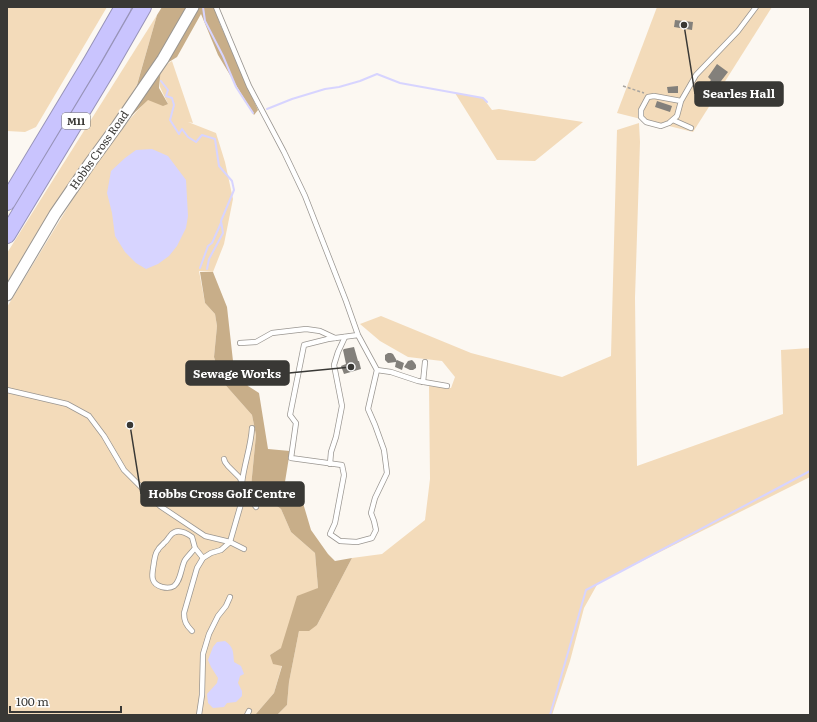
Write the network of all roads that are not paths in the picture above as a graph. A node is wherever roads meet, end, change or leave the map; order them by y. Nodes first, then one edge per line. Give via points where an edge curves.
1 (123, 7) edge
2 (143, 7) edge
3 (193, 7) edge
4 (216, 7) edge
5 (756, 7) edge
6 (681, 101) junction
7 (673, 120) junction
8 (691, 128) dead end
9 (7, 202) edge
10 (7, 235) edge
11 (7, 295) edge
12 (358, 335) junction
13 (344, 337) junction
14 (336, 338) junction
15 (240, 344) dead end
16 (425, 362) dead end
17 (377, 370) junction
18 (423, 382) junction
19 (448, 386) dead end
20 (7, 390) edge
21 (252, 428) dead end
22 (224, 459) dead end
23 (330, 464) junction
24 (242, 483) junction
25 (245, 490) junction
26 (256, 507) dead end
27 (230, 542) junction
28 (195, 548) junction
29 (244, 550) dead end
30 (203, 558) junction
31 (230, 597) dead end
32 (192, 631) dead end
33 (199, 715) edge

1 - 9 highway, M11
2 - 10 highway, M11
3 - 11 street, Hobbs Cross Road via 159,65 52,219
4 - 12 lane via 249,86 305,196
5 - 6 lane via 738,31 696,75
6 - 7 lane via 677,116
6 - 7 lane via 648,97 641,110 641,117 646,122 661,126
7 - 8 lane
12 - 13 lane
12 - 17 lane
13 - 14 lane
13 - 23 lane via 334,365 342,406
14 - 15 lane via 320,331 306,329 272,333 256,342
14 - 23 lane via 304,345 290,415 296,423 291,458
16 - 18 lane
17 - 18 lane
17 - 23 lane via 368,409 384,450 388,473 375,498 371,513 376,530 372,538 357,542 340,541 330,534 335,523 344,475 342,465
18 - 19 lane
20 - 27 lane via 67,404 89,416 124,470 160,506 205,536
21 - 24 lane
22 - 24 lane
24 - 25 lane
25 - 26 lane
25 - 27 lane
27 - 29 lane
27 - 30 lane via 221,550
28 - 28 lane via 192,537 179,531 173,532 157,550 151,573 156,584 169,588 175,586 185,560
28 - 30 lane
30 - 32 lane via 197,568 184,613 184,620
31 - 33 lane via 209,634 203,654

